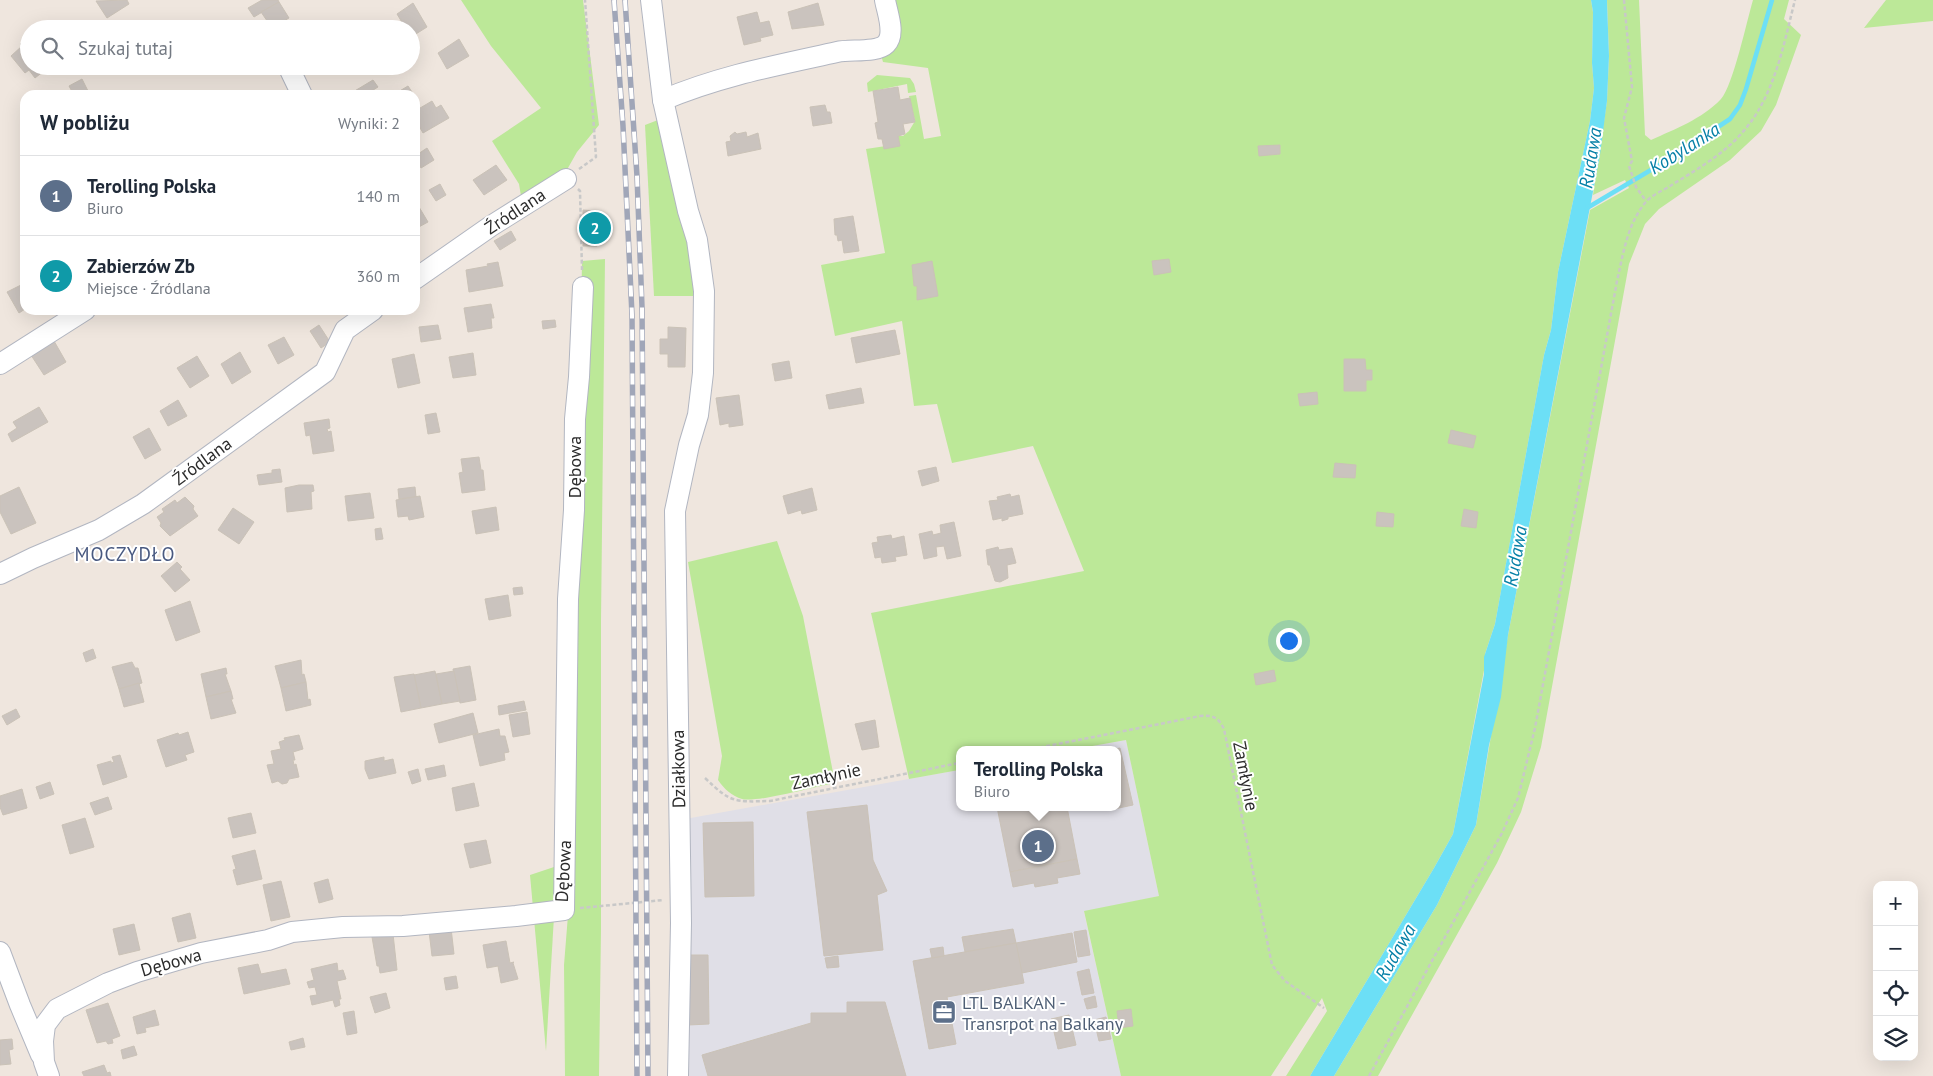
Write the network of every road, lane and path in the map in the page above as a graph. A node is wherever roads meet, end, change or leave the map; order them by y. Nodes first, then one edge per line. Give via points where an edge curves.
1 (585, 0) edge
2 (651, 0) edge
3 (885, 0) edge
4 (1624, 0) edge
5 (1795, 0) edge
6 (292, 75) edge
7 (300, 90) edge
8 (663, 100) junction
9 (566, 179) junction
10 (1646, 201) junction
11 (420, 276) edge
12 (583, 286) joint
13 (77, 315) edge
14 (366, 315) edge
15 (0, 364) edge
16 (0, 574) edge
17 (1047, 746) edge
18 (956, 764) edge
19 (705, 778) dead end
20 (680, 898) junction
21 (564, 910) junction
22 (0, 952) edge
23 (20, 1005) junction
24 (1324, 1008) dead end
25 (45, 1025) junction
26 (46, 1069) edge
27 (678, 1076) edge
28 (1369, 1076) edge

1 - 9 path via 596,157
2 - 8 street, Działkowa
3 - 8 street via 890,36 885,45 877,49 843,51 736,74
4 - 10 path via 1632,87 1624,118 1632,161 1629,166 1636,187
5 - 10 path via 1773,78 1751,122 1716,157
6 - 7 street
8 - 20 street, Działkowa via 696,240 704,291 703,373 698,415 676,511
9 - 11 street, Źródlana via 491,226
9 - 12 path via 580,190
10 - 28 path via 1628,237 1617,281 1535,728 1518,798 1476,883
12 - 21 street, Dębowa via 568,599
13 - 15 street
14 - 16 street, Źródlana via 345,330 325,372 143,504 99,530
17 - 24 path, Zamłynie via 1200,716 1211,715 1220,720 1272,965 1285,981
18 - 19 path, Zamłynie via 770,801 742,802 724,796
20 - 21 path
20 - 27 street, Działkowa
21 - 25 street, Dębowa via 403,926 292,932 136,972 57,1009
22 - 23 street
23 - 25 street
23 - 26 street
25 - 26 street via 42,1041

